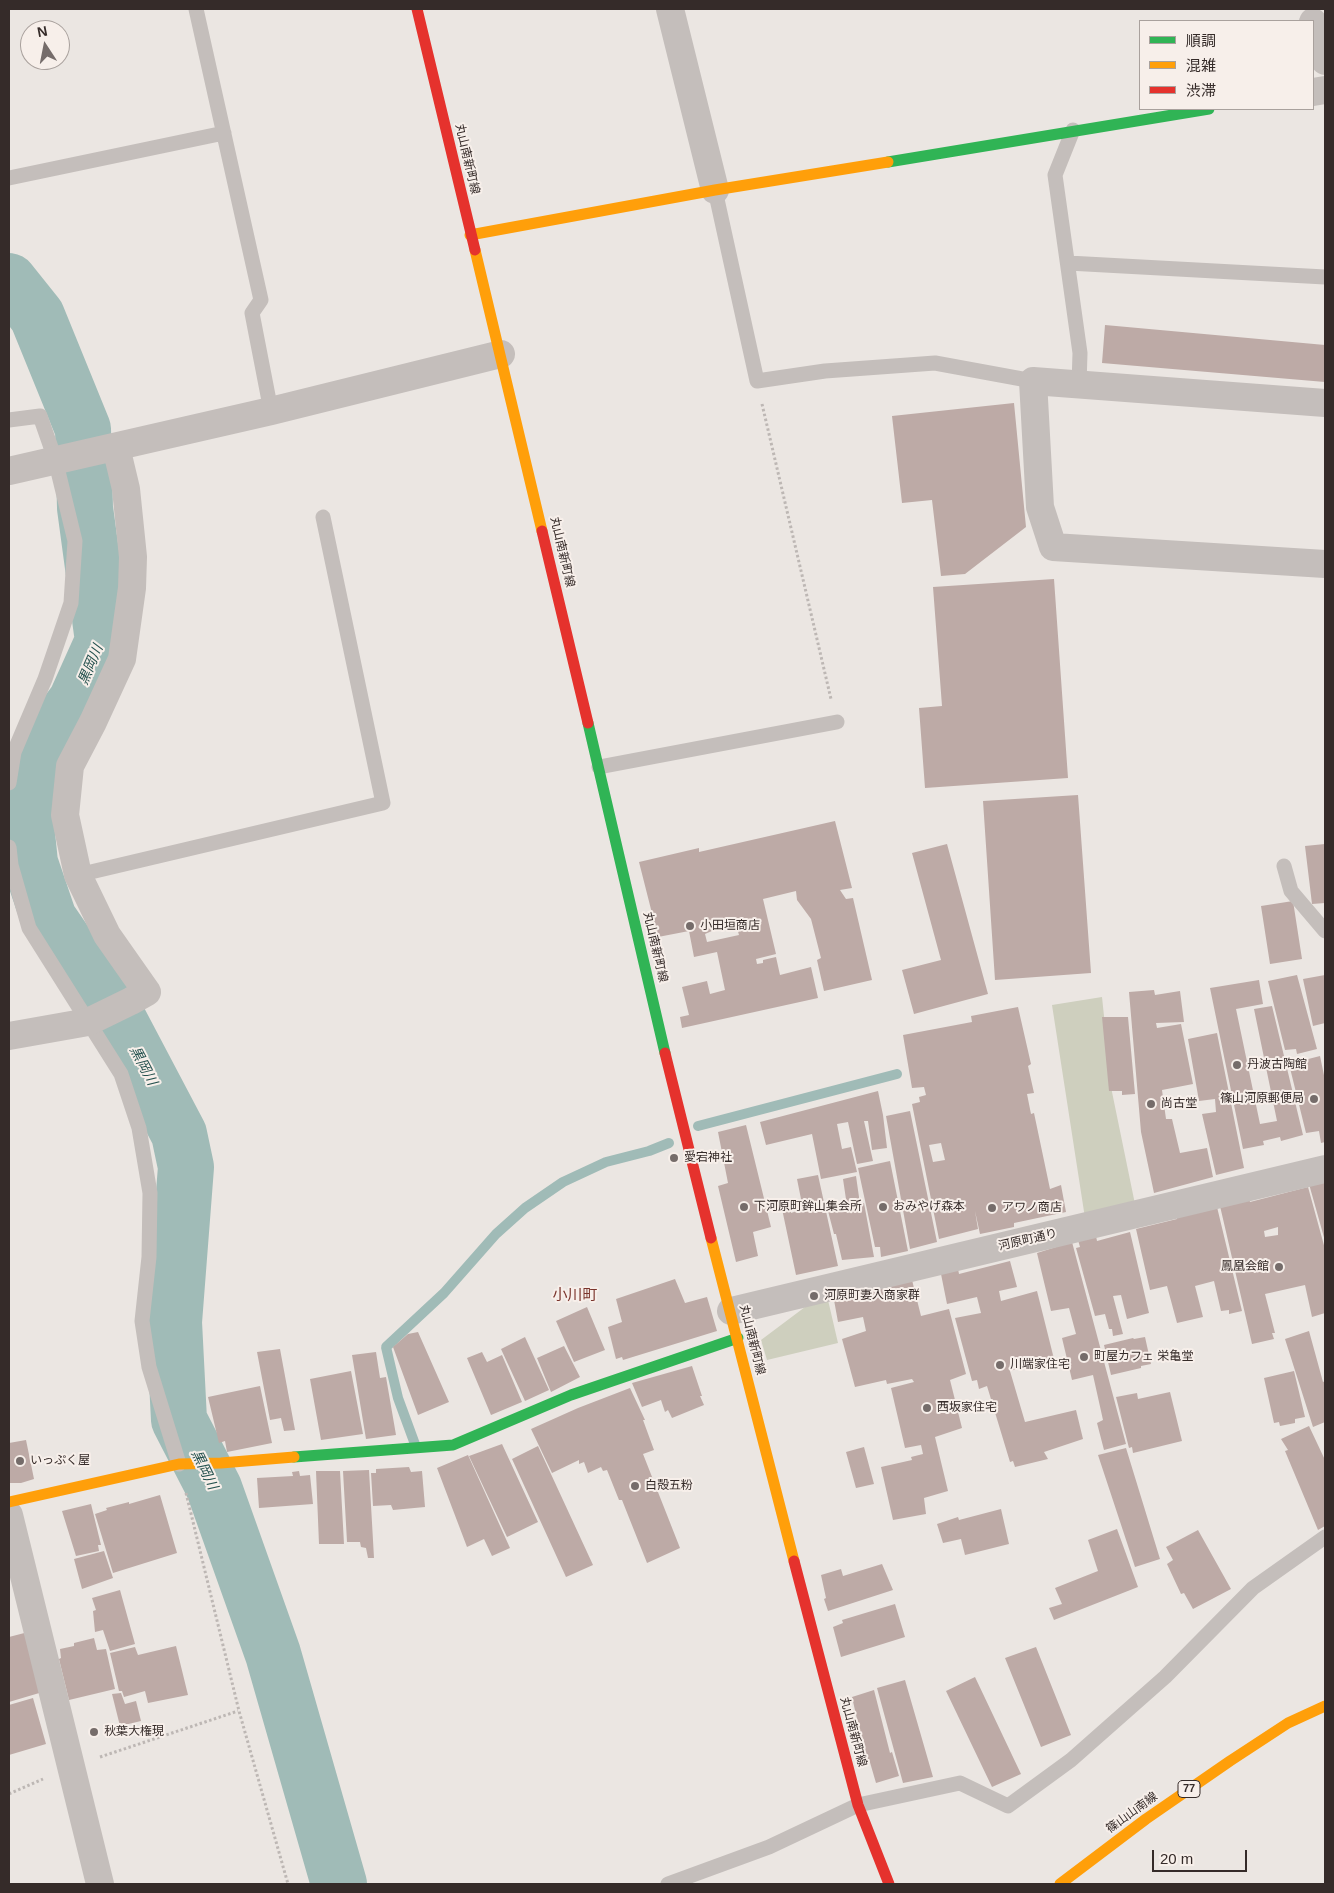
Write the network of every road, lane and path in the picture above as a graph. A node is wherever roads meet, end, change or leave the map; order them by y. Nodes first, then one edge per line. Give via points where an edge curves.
1 (196, 9) edge
2 (418, 9) edge
3 (670, 9) edge
4 (1314, 25) edge
5 (1325, 61) edge
6 (1203, 110) edge
7 (1073, 130) junction
8 (224, 133) junction
9 (9, 178) edge
10 (715, 190) junction
11 (470, 235) junction
12 (1068, 264) junction
13 (1325, 277) edge
14 (500, 354) junction
15 (757, 380) junction
16 (1033, 381) junction
17 (1079, 385) junction
18 (1325, 403) edge
19 (270, 412) junction
20 (9, 420) edge
21 (110, 448) junction
22 (55, 459) junction
23 (9, 471) edge
24 (323, 517) dead end
25 (1325, 564) edge
26 (837, 722) joint
27 (599, 767) junction
28 (9, 783) edge
29 (9, 847) edge
30 (1284, 866) dead end
31 (78, 875) junction
32 (1325, 931) edge
33 (93, 1020) junction
34 (9, 1036) edge
35 (1325, 1169) edge
36 (731, 1311) junction
37 (738, 1338) junction
38 (179, 1464) junction
39 (9, 1502) edge
40 (9, 1515) edge
41 (1325, 1537) edge
42 (1325, 1706) edge
43 (239, 1711) junction
44 (72, 1767) junction
45 (9, 1794) edge
46 (858, 1805) junction
47 (100, 1884) edge
48 (288, 1884) edge
49 (668, 1884) edge
50 (889, 1884) edge
51 (1060, 1884) edge

1 - 8 lane
2 - 11 main road, 丸山南新町線
3 - 10 street
4 - 5 street
6 - 7 main road
7 - 10 main road
7 - 12 lane via 1055,175
8 - 9 lane
8 - 19 lane via 261,300 252,313
10 - 11 main road
10 - 15 lane
11 - 14 main road, 丸山南新町線
12 - 13 lane
12 - 17 lane via 1080,354
14 - 19 street
14 - 27 main road, 丸山南新町線
15 - 16 lane via 825,370 935,364
15 - 26 path
16 - 17 street
16 - 25 street via 1040,507 1054,547
17 - 18 street
19 - 21 street
20 - 22 lane via 40,416
21 - 22 street
21 - 31 street via 126,489 133,557 132,588 122,659 70,766 65,815
22 - 23 street
22 - 28 lane via 75,541 71,603 45,679 14,752
24 - 31 lane via 383,803
26 - 27 lane
27 - 36 main road, 丸山南新町線 via 681,1124
29 - 33 lane via 29,928
30 - 32 lane via 1291,892
31 - 33 street via 107,935 147,992
33 - 34 street
33 - 38 lane via 120,1074 139,1128 150,1193 149,1257 142,1320 149,1367
35 - 36 street, 河原町通り
36 - 37 main road, 丸山南新町線
37 - 38 main road via 571,1395 454,1445
37 - 46 main road, 丸山南新町線
38 - 39 main road
38 - 43 path
40 - 44 street
41 - 46 lane via 1253,1588 1165,1677 1070,1760 1008,1806 960,1783
42 - 51 main road, 篠山山南線 / 77 via 1288,1723 1230,1761
43 - 44 path
43 - 48 path
44 - 45 path
44 - 47 street
46 - 49 lane via 769,1847
46 - 50 main road, 丸山南新町線

